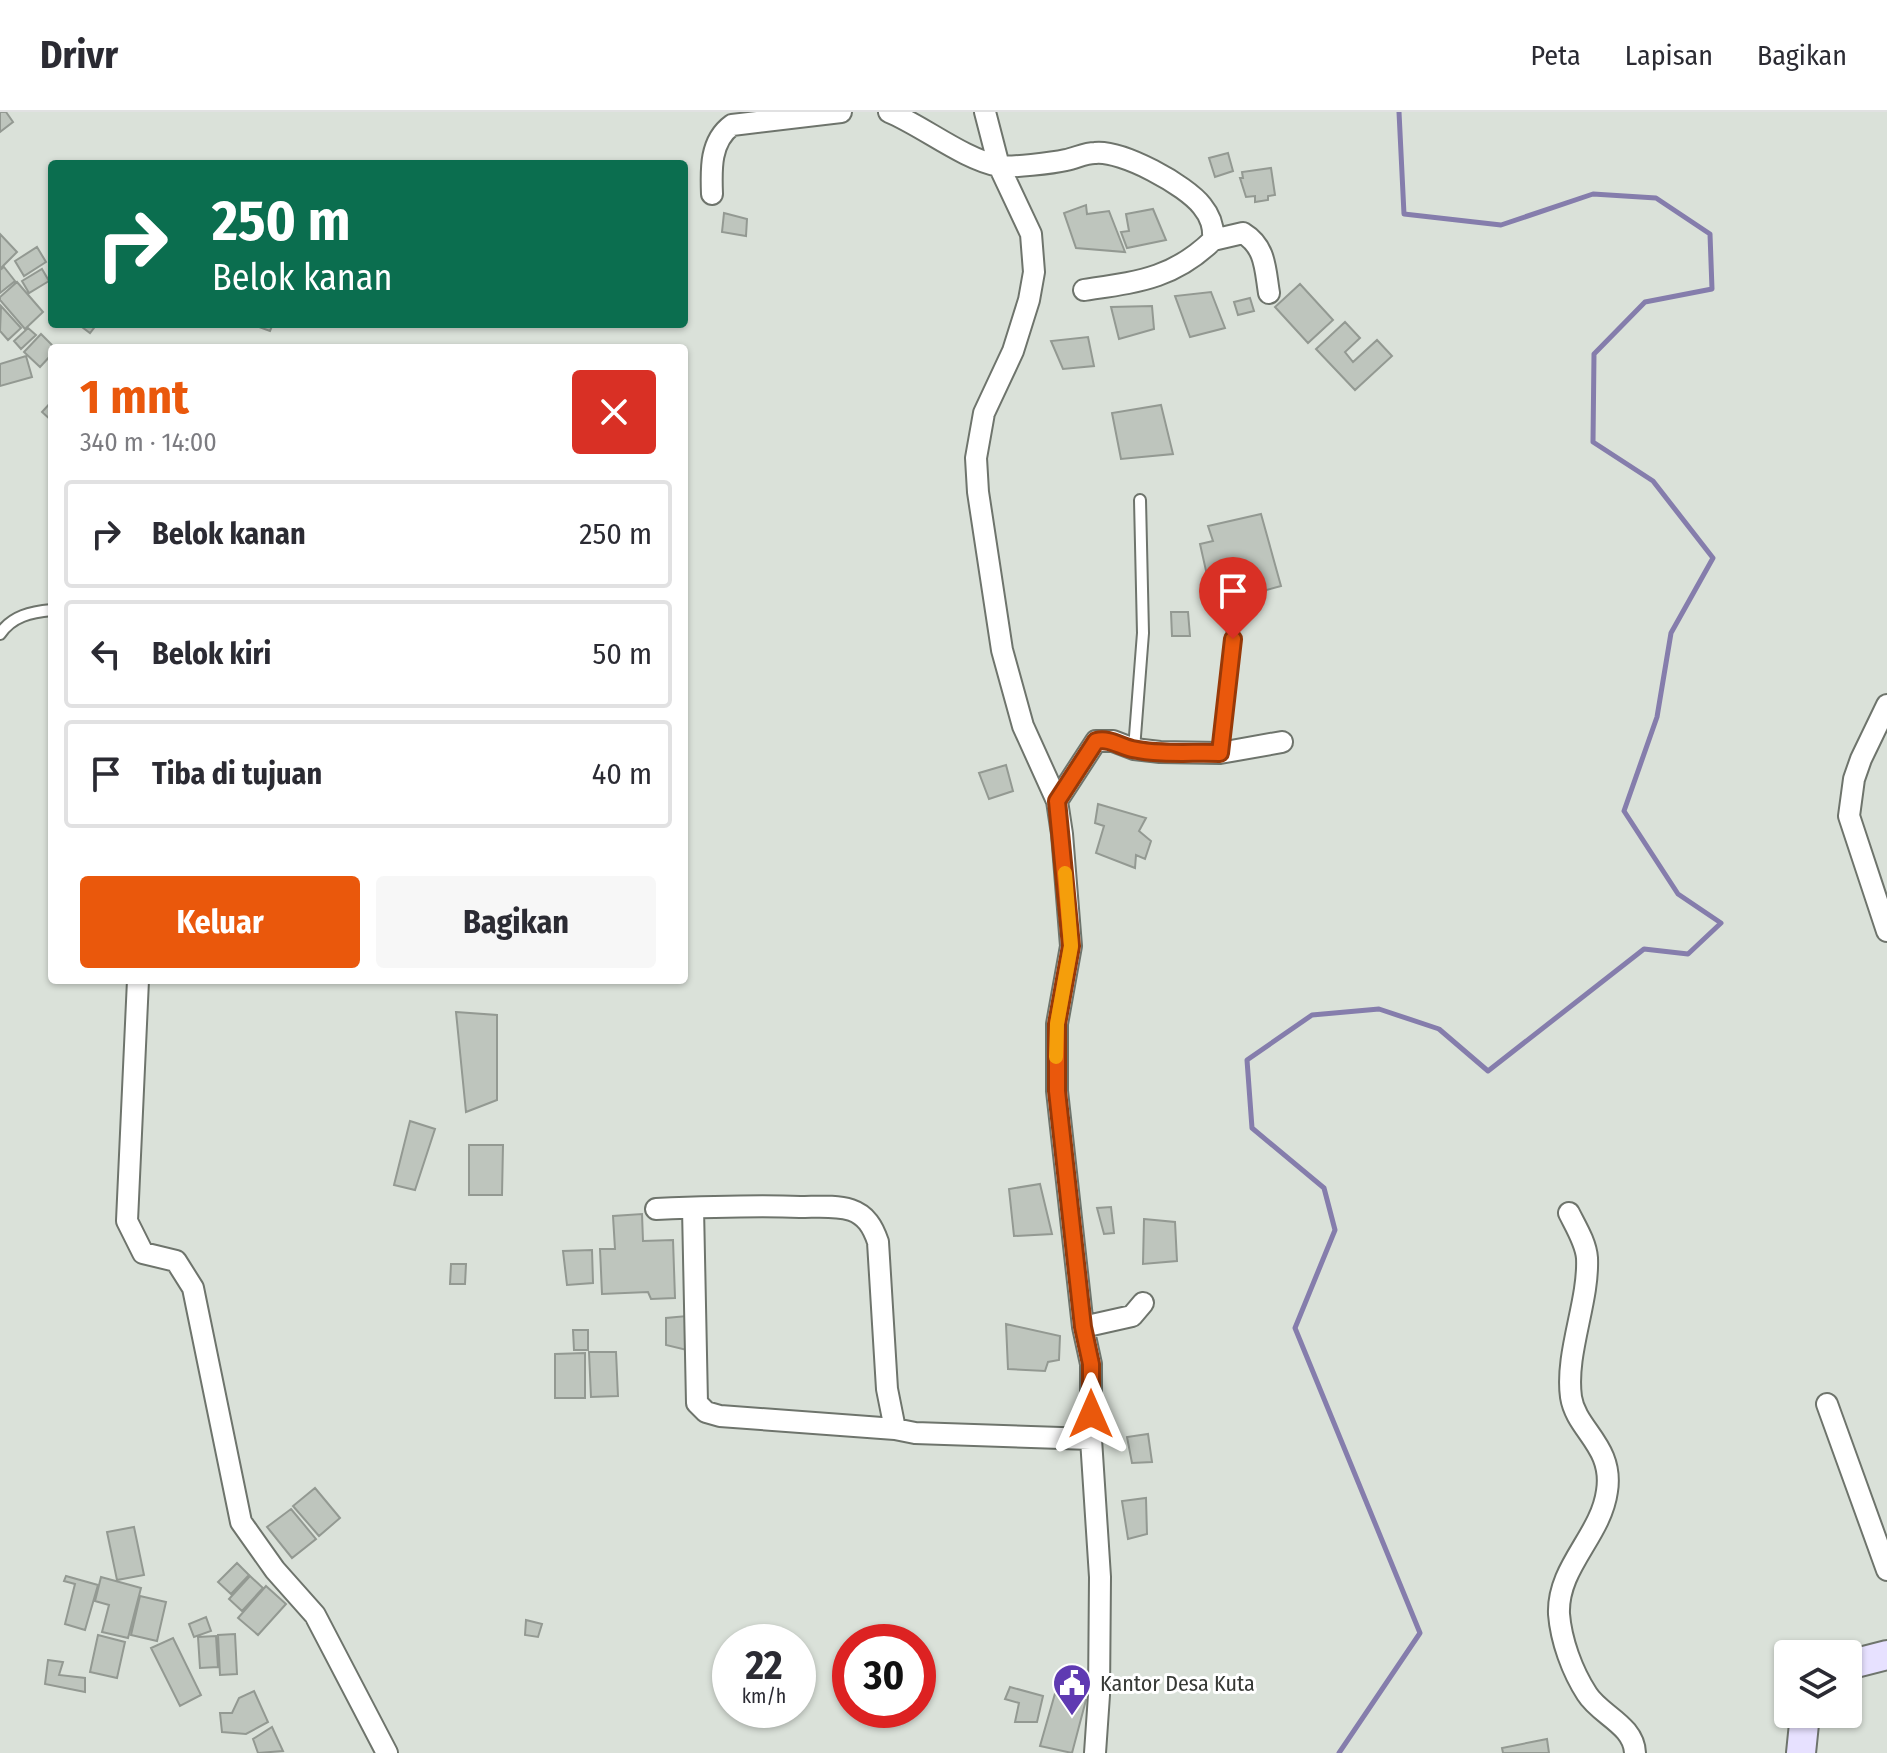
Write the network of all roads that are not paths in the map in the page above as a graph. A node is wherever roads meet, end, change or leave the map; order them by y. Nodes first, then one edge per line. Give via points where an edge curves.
1 (841, 112) edge
2 (889, 112) edge
3 (985, 112) edge
4 (999, 166) junction
5 (712, 194) dead end
6 (1213, 240) junction
7 (1084, 290) dead end
8 (1269, 293) dead end
9 (1140, 500) dead end
10 (1231, 609) dead end
11 (48, 610) edge
12 (0, 634) edge
13 (1887, 705) edge
14 (1282, 742) dead end
15 (1134, 749) junction
16 (1220, 753) junction
17 (1057, 801) junction
18 (1887, 931) edge
19 (138, 984) edge
20 (693, 1208) junction
21 (656, 1209) dead end
22 (1569, 1213) dead end
23 (1143, 1303) dead end
24 (1083, 1327) junction
25 (1827, 1404) dead end
26 (895, 1429) junction
27 (1091, 1439) junction
28 (1887, 1570) edge
29 (1887, 1655) edge
30 (1862, 1661) edge
31 (1804, 1728) edge
32 (387, 1753) edge
33 (1095, 1753) edge
34 (1635, 1753) edge
35 (1801, 1753) edge

1 - 5 street via 732,125 716,143
2 - 4 street
3 - 4 street
4 - 6 street via 1096,152 1121,156 1199,203 1212,221
4 - 17 street via 1031,234 1034,272 1013,351 984,413 976,458 978,492 1002,650 1023,726
6 - 7 street via 1178,269
6 - 8 street via 1243,233 1254,242 1264,256
9 - 15 lane via 1143,633
10 - 16 lane via 1233,639
11 - 12 lane via 30,612
13 - 18 street via 1854,779 1849,816
14 - 16 street
15 - 16 street
15 - 17 street via 1096,741
17 - 24 street via 1071,946 1057,1024 1057,1091
19 - 32 street via 127,1221 143,1253 176,1261 193,1288 241,1522 315,1615
20 - 21 street
20 - 26 street via 835,1207 865,1218 878,1242 887,1389
20 - 26 street via 697,1403 720,1416
22 - 34 street via 1587,1257 1572,1400 1598,1444 1608,1489 1599,1520 1567,1575 1560,1626 1587,1695 1630,1735
23 - 24 street via 1132,1316
24 - 27 street via 1091,1364
25 - 28 street
26 - 27 street
27 - 33 street via 1100,1577
29 - 30 main road
31 - 35 main road

